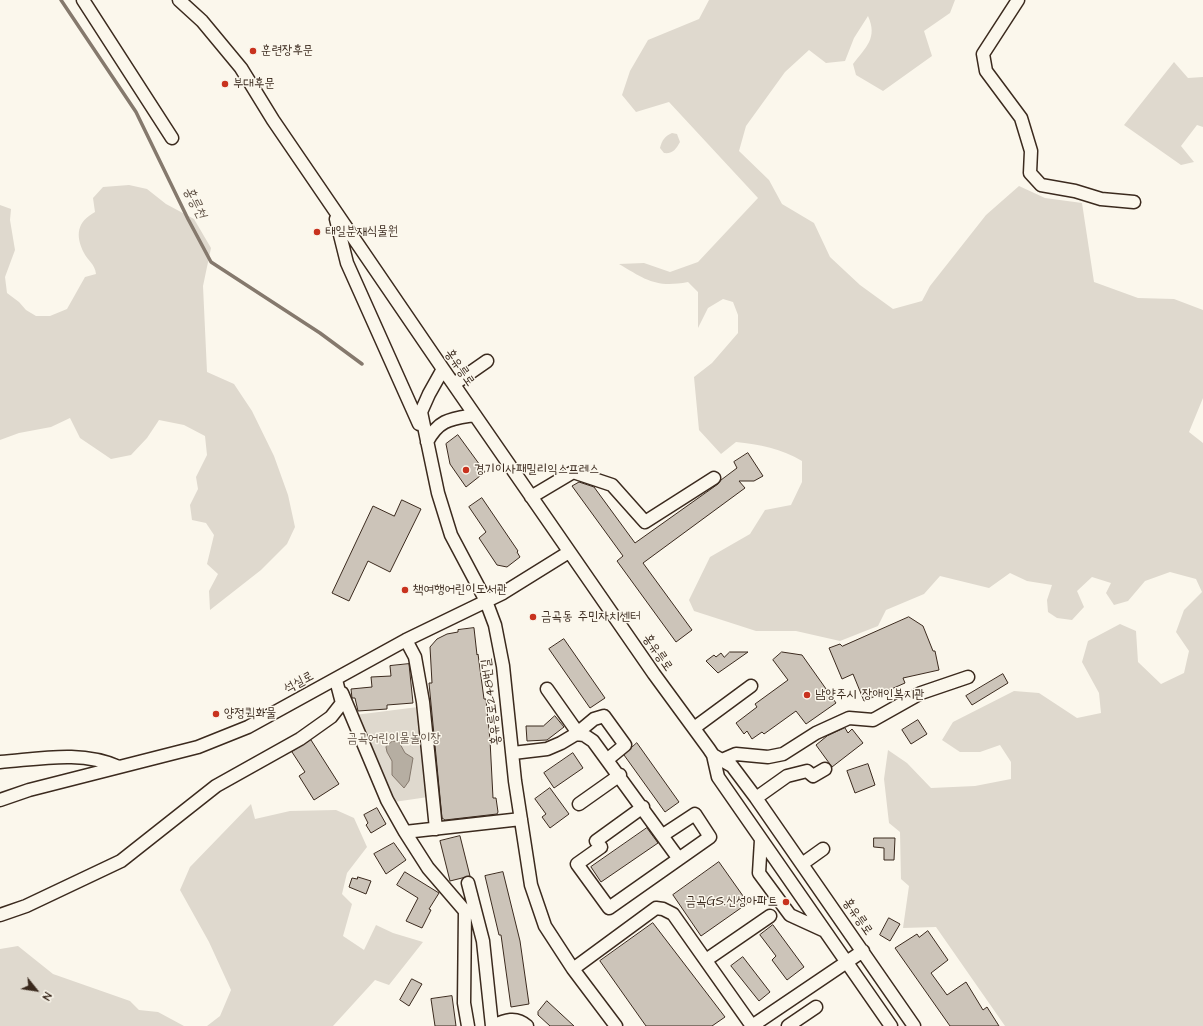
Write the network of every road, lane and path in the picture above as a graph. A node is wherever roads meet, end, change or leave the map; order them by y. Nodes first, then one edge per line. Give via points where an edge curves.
1 (83, 0) edge
2 (179, 0) edge
3 (1018, 0) edge
4 (172, 138) dead end
5 (1134, 202) dead end
6 (334, 210) junction
7 (487, 361) dead end
8 (443, 369) junction
9 (454, 384) junction
10 (475, 415) junction
11 (427, 442) junction
12 (714, 478) dead end
13 (531, 497) junction
14 (569, 552) junction
15 (486, 601) junction
16 (406, 640) junction
17 (968, 677) dead end
18 (336, 680) junction
19 (751, 686) dead end
20 (547, 689) dead end
21 (694, 728) junction
22 (577, 733) junction
23 (513, 753) junction
24 (717, 758) junction
25 (608, 759) junction
26 (0, 762) edge
27 (119, 768) junction
28 (825, 768) dead end
29 (620, 775) junction
30 (756, 798) junction
31 (0, 800) edge
32 (579, 804) dead end
33 (643, 807) junction
34 (521, 819) junction
35 (436, 828) junction
36 (405, 832) junction
37 (663, 835) junction
38 (761, 840) junction
39 (824, 849) dead end
40 (679, 859) junction
41 (802, 864) junction
42 (468, 882) dead end
43 (0, 915) edge
44 (770, 916) dead end
45 (826, 932) junction
46 (863, 951) junction
47 (706, 960) junction
48 (847, 962) junction
49 (573, 969) junction
50 (816, 1006) dead end
51 (468, 1026) edge
52 (493, 1026) edge
53 (527, 1026) edge
54 (616, 1026) edge
55 (752, 1026) edge
56 (788, 1026) edge
57 (890, 1026) edge
58 (914, 1026) edge

1 - 4 street
2 - 6 street, 홍유릉로 via 202,21 241,68
3 - 5 street via 983,54 986,72 1021,118 1031,151 1030,173 1041,185 1075,190 1101,199
6 - 8 street, 홍유릉로
6 - 11 street via 347,262
7 - 9 street
8 - 9 street, 홍유릉로
8 - 11 street, 홍유릉로248번길 via 421,412
9 - 10 street, 홍유릉로
10 - 11 street via 447,420 434,429
10 - 13 street, 홍유릉로
11 - 15 street, 홍유릉로248번길 via 438,493 451,535
12 - 13 street via 645,522 612,485 573,472
13 - 14 street, 홍유릉로
14 - 15 street, 석실로
14 - 21 street, 홍유릉로
15 - 16 street, 석실로
15 - 23 street, 홍유릉로248번길 via 495,625 503,666
16 - 18 street, 석실로
16 - 35 street via 414,657 423,702
17 - 24 street via 921,693 873,720 849,718 816,733 783,754 768,757 736,754
18 - 27 street, 석실로 via 248,727 205,744
18 - 36 street via 387,800
18 - 43 street via 342,703 331,718 300,739 216,786 121,861 26,906
19 - 21 street
20 - 22 street
21 - 24 street, 홍유릉로
22 - 23 street via 547,749
22 - 25 street via 593,740
22 - 25 street via 594,718 604,716 625,745
23 - 34 street, 홍유릉로248번길
24 - 30 street, 홍유릉로 via 732,766
24 - 38 street, 홍유릉로 via 718,777
25 - 29 street
26 - 27 street via 65,756 108,762
27 - 31 street, 석실로 via 29,790
28 - 30 street via 813,776 807,771 787,776
29 - 32 street
29 - 33 street
30 - 41 street, 홍유릉로
33 - 37 street
33 - 40 street via 596,841 601,847 578,864 609,908
34 - 35 street
34 - 49 street, 홍유릉로248번길 via 531,885 545,926
35 - 36 street
36 - 51 street via 428,868 465,911 464,1003
37 - 40 street
37 - 40 street via 695,814 710,837
38 - 45 street, 홍유릉로
38 - 45 street via 759,873 790,915
39 - 41 street
41 - 46 street, 홍유릉로
42 - 52 street via 483,941
44 - 47 street
45 - 48 street, 홍유릉로
46 - 48 street
46 - 58 street, 홍유릉로
47 - 49 street via 673,914 656,908
47 - 55 street
48 - 55 street
48 - 57 street, 홍유릉로
49 - 54 street, 홍유릉로248번길
50 - 56 street
52 - 53 street via 511,1019 520,1020

